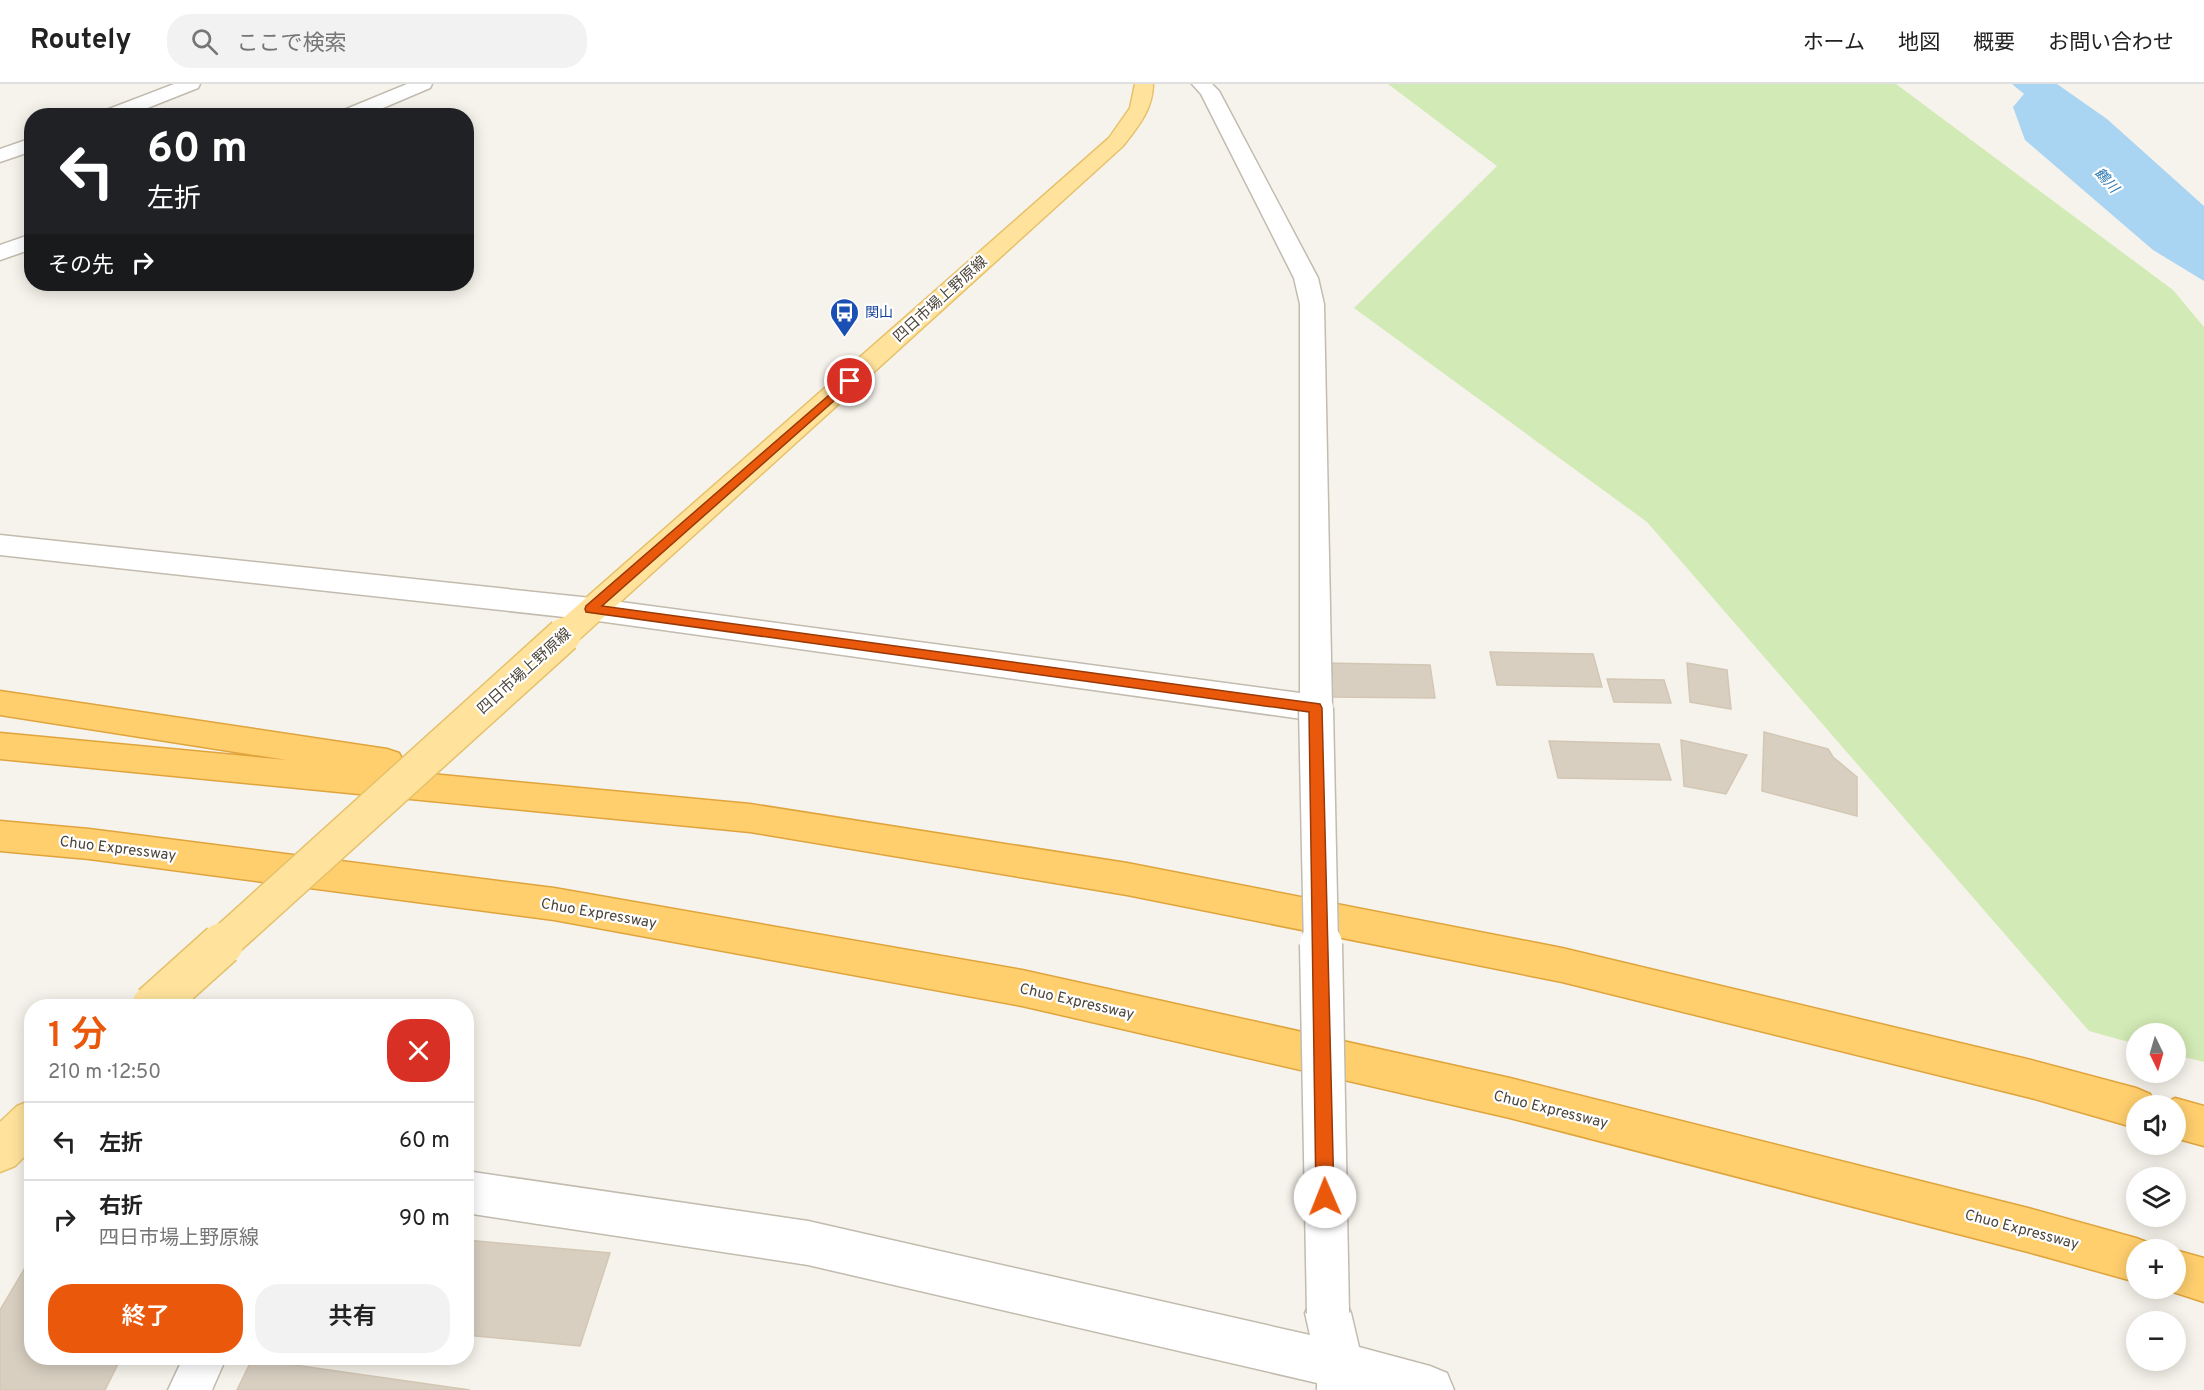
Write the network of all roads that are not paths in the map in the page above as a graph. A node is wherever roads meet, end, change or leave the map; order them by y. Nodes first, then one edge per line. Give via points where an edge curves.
1 (191, 84) edge
2 (423, 84) edge
3 (1144, 84) edge
4 (1201, 84) edge
5 (129, 108) edge
6 (365, 108) edge
7 (24, 147) edge
8 (0, 156) edge
9 (24, 244) edge
10 (0, 253) edge
11 (0, 545) edge
12 (591, 609) junction
13 (0, 703) edge
14 (1316, 708) junction
15 (0, 746) edge
16 (750, 818) junction
17 (0, 836) edge
18 (161, 999) edge
19 (2126, 1105) edge
20 (2186, 1121) edge
21 (2204, 1126) edge
22 (474, 1193) edge
23 (2126, 1257) edge
24 (2186, 1275) edge
25 (2204, 1280) edge
26 (202, 1365) edge
27 (1341, 1377) edge
28 (189, 1390) edge
29 (1430, 1390) edge

1 - 5 street
2 - 6 street
3 - 12 main road, 四日市場上野原線 via 1145,97 1116,142
4 - 14 street via 1209,91 1306,278 1312,304
7 - 8 street
9 - 10 street
11 - 12 street
12 - 14 street
12 - 18 main road, 四日市場上野原線, bridge
13 - 16 highway
14 - 27 street, bridge via 1328,1313
15 - 16 highway
16 - 19 highway via 1127,879 1562,965
17 - 23 highway, Chuo Expressway via 554,904 1022,988 1510,1098
20 - 21 highway
22 - 27 street via 808,1243
24 - 25 highway
26 - 28 lane
27 - 29 street

